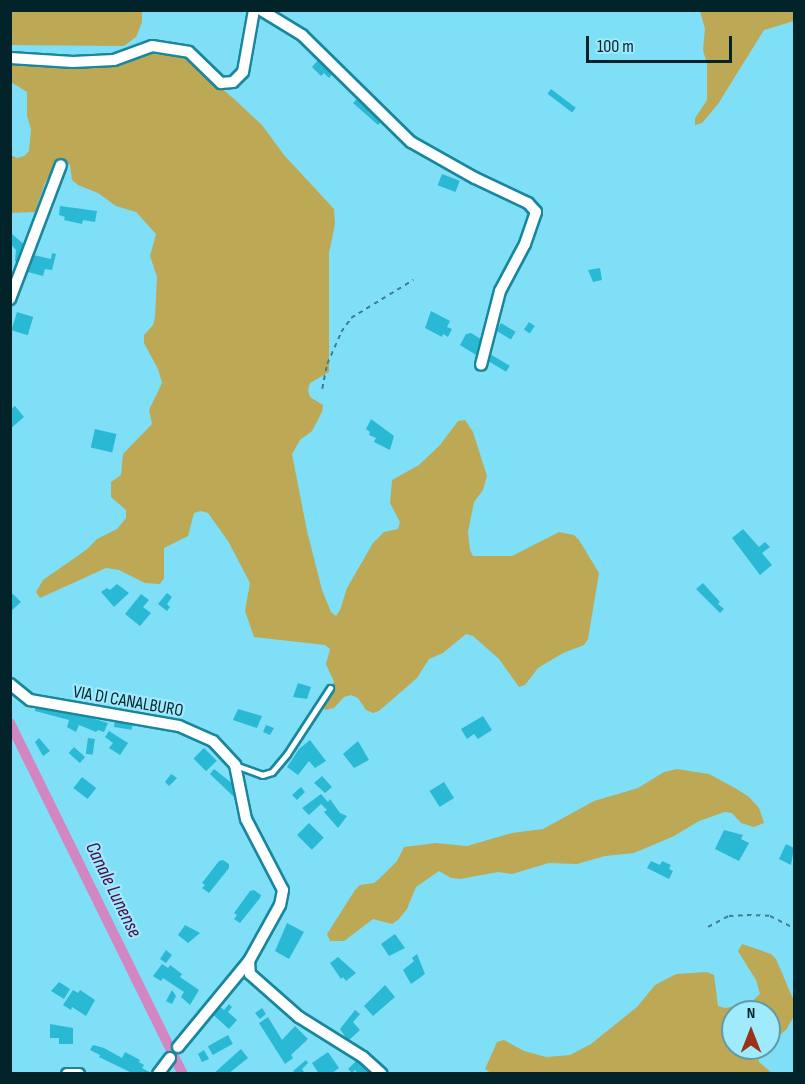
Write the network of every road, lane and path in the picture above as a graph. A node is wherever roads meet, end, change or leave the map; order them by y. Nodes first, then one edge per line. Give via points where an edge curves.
1 (254, 10) edge
2 (261, 10) edge
3 (10, 57) edge
4 (61, 165) dead end
5 (413, 279) dead end
6 (10, 299) edge
7 (481, 365) dead end
8 (322, 389) dead end
9 (10, 684) edge
10 (330, 688) dead end
11 (235, 765) junction
12 (708, 927) dead end
13 (795, 928) edge
14 (249, 961) junction
15 (178, 1047) dead end
16 (170, 1058) dead end
17 (67, 1074) edge
18 (79, 1074) edge
19 (158, 1074) edge
20 (382, 1074) edge

1 - 3 street via 243,72 233,82 221,82 189,52 152,46 114,60 73,62
2 - 7 street via 302,35 411,142 528,203 536,212 525,244 500,291
4 - 6 street
5 - 8 path via 351,318 327,364
9 - 11 street, VIA DI CANALBURO via 30,700 179,726 205,735
10 - 11 lane via 272,772 262,775
11 - 14 street via 246,819 283,890 280,905
12 - 13 path via 729,916 747,915 770,916
14 - 15 street
14 - 20 street via 254,979 299,1017 363,1057
16 - 19 street
17 - 18 street

